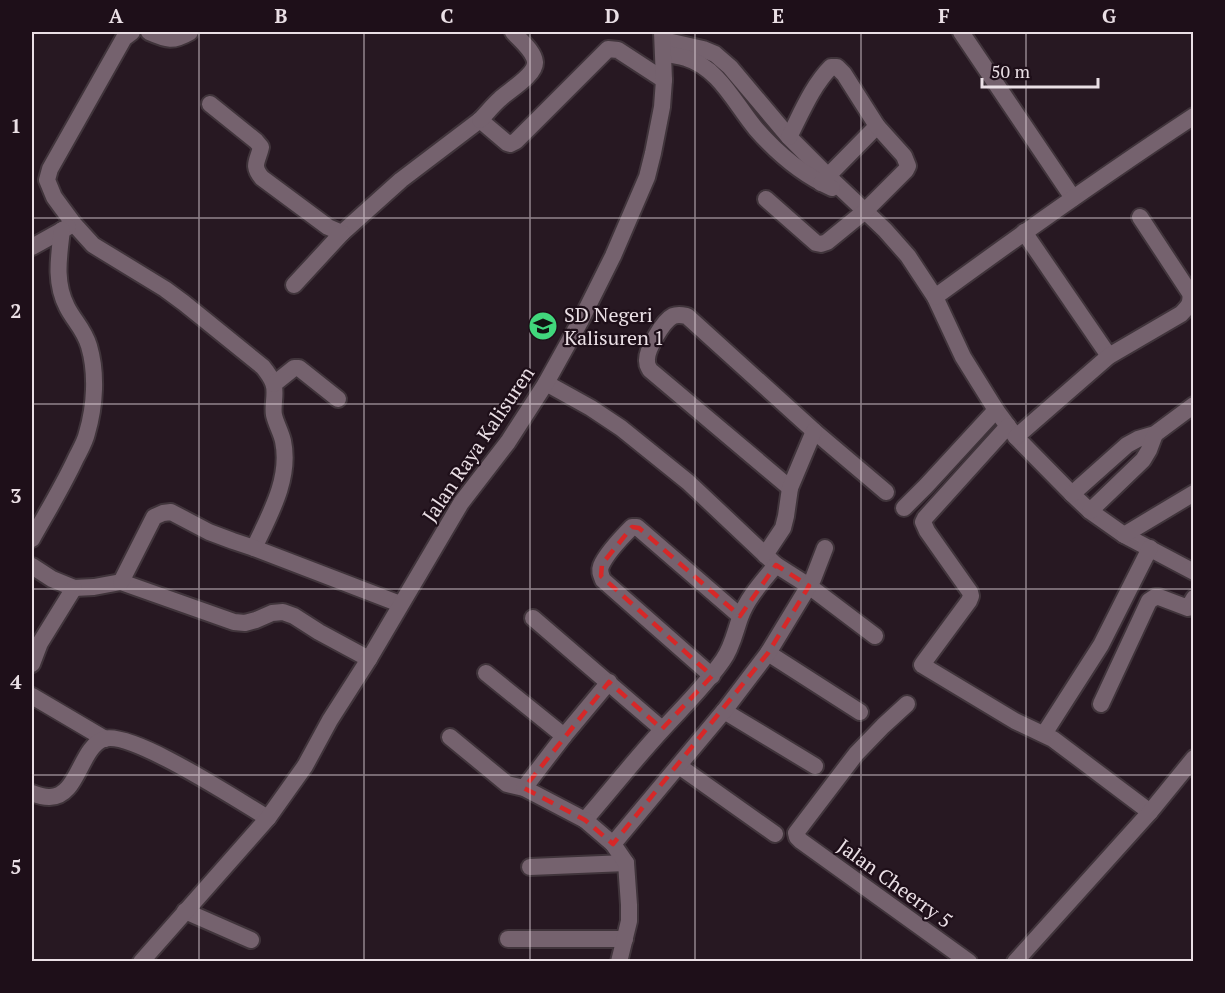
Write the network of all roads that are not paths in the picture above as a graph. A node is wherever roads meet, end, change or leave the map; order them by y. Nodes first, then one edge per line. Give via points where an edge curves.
1 (132, 32) edge
2 (149, 32) edge
3 (190, 32) edge
4 (513, 32) edge
5 (961, 32) edge
6 (663, 41) edge
7 (664, 80) junction
8 (210, 104) dead end
9 (1194, 116) edge
10 (480, 120) junction
11 (877, 126) junction
12 (789, 137) junction
13 (824, 179) junction
14 (1073, 198) junction
15 (766, 199) dead end
16 (865, 211) junction
17 (1140, 218) dead end
18 (68, 227) junction
19 (1024, 232) junction
20 (342, 233) junction
21 (32, 247) edge
22 (294, 285) dead end
23 (935, 297) junction
24 (1109, 356) junction
25 (546, 383) junction
26 (274, 384) junction
27 (338, 399) dead end
28 (1194, 405) edge
29 (996, 410) junction
30 (814, 431) junction
31 (1012, 432) junction
32 (1155, 434) junction
33 (790, 488) junction
34 (886, 492) dead end
35 (1194, 493) edge
36 (1072, 494) junction
37 (904, 508) dead end
38 (1090, 511) junction
39 (1124, 535) junction
40 (32, 539) edge
41 (254, 548) junction
42 (825, 548) dead end
43 (1150, 548) junction
44 (771, 560) junction
45 (32, 567) edge
46 (1194, 572) edge
47 (121, 582) junction
48 (809, 586) junction
49 (74, 588) junction
50 (400, 604) junction
51 (1192, 606) edge
52 (740, 616) junction
53 (533, 618) dead end
54 (876, 636) dead end
55 (768, 653) junction
56 (369, 659) junction
57 (32, 664) edge
58 (486, 673) dead end
59 (712, 676) junction
60 (609, 682) junction
61 (32, 696) edge
62 (907, 704) dead end
63 (1101, 704) dead end
64 (724, 711) junction
65 (860, 712) dead end
66 (662, 729) junction
67 (1044, 734) junction
68 (450, 736) dead end
69 (564, 736) junction
70 (105, 739) junction
71 (1194, 758) edge
72 (679, 766) junction
73 (815, 766) dead end
74 (524, 788) junction
75 (32, 793) edge
76 (1150, 812) junction
77 (268, 818) junction
78 (585, 820) junction
79 (775, 834) dead end
80 (613, 844) junction
81 (626, 863) junction
82 (530, 867) dead end
83 (186, 911) junction
84 (508, 939) dead end
85 (625, 939) junction
86 (251, 940) dead end
87 (141, 962) edge
88 (619, 962) edge
89 (969, 962) edge
90 (1015, 962) edge

1 - 18 street via 123,38 47,176
2 - 3 street via 169,40
4 - 10 street via 529,50 535,66
5 - 14 street
6 - 7 street, Jalan Raya Kalisuren
6 - 12 street via 715,54
6 - 13 street via 706,69 786,158
7 - 10 street via 618,50 608,49 516,141 507,143
7 - 25 street, Jalan Raya Kalisuren via 647,177 613,256
8 - 20 street via 261,147 255,166 262,178
9 - 14 street
10 - 20 street via 401,180
11 - 12 street via 842,72 834,67 811,94
11 - 13 street
11 - 16 street via 908,166
12 - 13 street
13 - 16 street
14 - 19 street
15 - 16 street via 821,244
16 - 23 street via 908,256
17 - 24 street via 1190,293 1190,302 1181,314
18 - 21 street
18 - 26 street via 184,303 263,367
18 - 40 street via 58,269 59,286 90,348 94,399 87,434
19 - 23 street
19 - 24 street
20 - 22 street
23 - 29 street via 963,357
24 - 31 street
25 - 44 street via 621,428 688,482
25 - 50 street, Jalan Raya Kalisuren via 508,442 461,503
26 - 27 street via 299,368
26 - 41 street via 273,411 284,449 282,477
28 - 32 street
29 - 31 street
29 - 37 street
30 - 33 street
30 - 33 street via 687,316 668,319 654,339 647,357 650,370
30 - 34 street
31 - 36 street
31 - 67 street via 923,522 971,596 922,665
32 - 36 street via 1127,445
32 - 38 street via 1143,460
33 - 44 street via 783,528
35 - 39 street
36 - 38 street
38 - 39 street
39 - 43 street
41 - 47 street via 209,532 171,512 163,513 149,524
41 - 50 street
42 - 48 street
43 - 46 street
43 - 67 street via 1101,645
44 - 48 street
44 - 52 street
45 - 49 street
47 - 49 street
47 - 56 street via 234,622 245,623 283,612
48 - 54 street
48 - 55 street
49 - 57 street via 40,642
50 - 56 street, Jalan Raya Kalisuren
51 - 63 street via 1162,597 1149,601
52 - 59 street via 726,656
52 - 59 street via 637,527 625,534 601,567 603,580
53 - 60 street
55 - 64 street
55 - 65 street
56 - 77 street, Jalan Raya Kalisuren via 305,766
58 - 69 street
59 - 66 street
60 - 66 street
60 - 69 street
61 - 70 street
62 - 89 street, Jalan Cheerry 5 via 856,754 796,833
64 - 72 street
64 - 73 street
66 - 78 street
67 - 76 street
68 - 74 street via 507,784
69 - 74 street
70 - 75 street via 92,748 63,793 49,797
70 - 77 street via 128,742 183,767
71 - 76 street
72 - 79 street
72 - 80 street
74 - 78 street
76 - 90 street
77 - 83 street, Jalan Raya Kalisuren
78 - 80 street
80 - 81 street
81 - 82 street
81 - 85 street via 629,921
83 - 86 street
83 - 87 street, Jalan Raya Kalisuren
84 - 85 street
85 - 88 street

